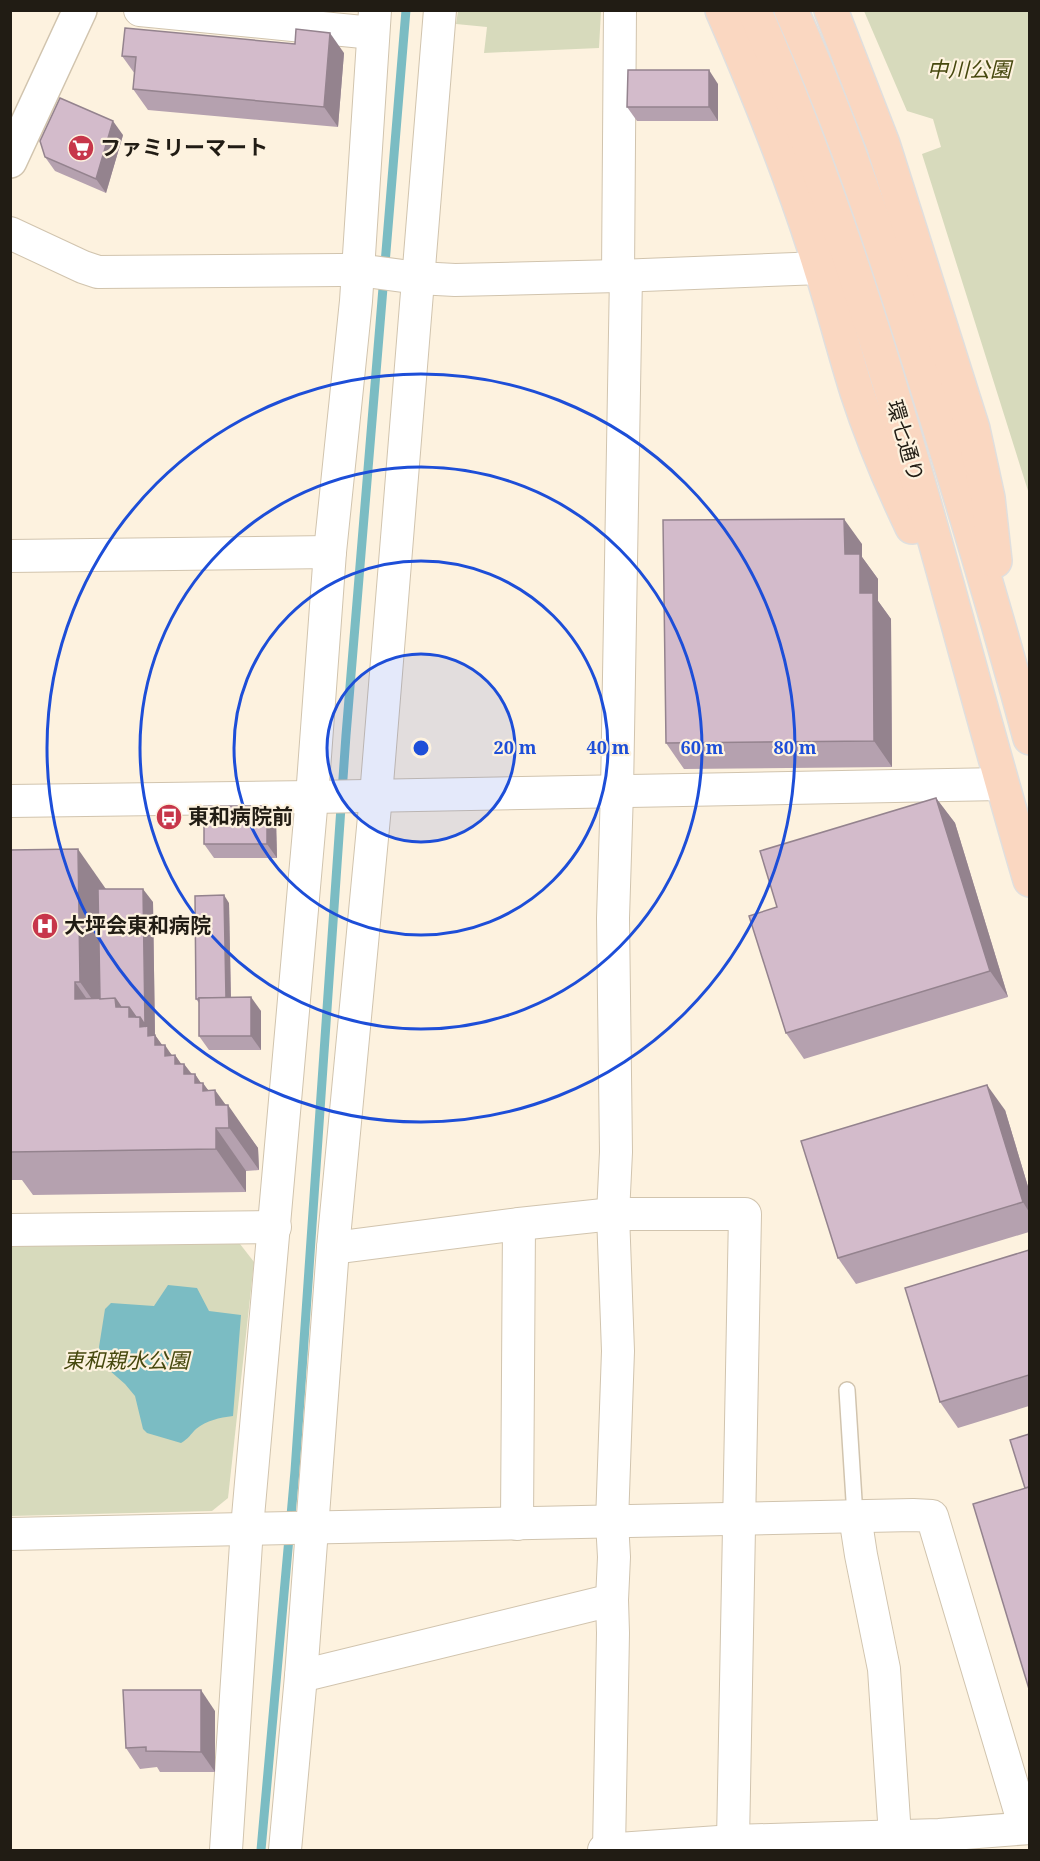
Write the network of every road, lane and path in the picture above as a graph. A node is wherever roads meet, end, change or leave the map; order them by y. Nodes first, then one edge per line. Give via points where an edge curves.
1 (80, 10) edge
2 (140, 10) edge
3 (440, 10) edge
4 (620, 10) edge
5 (722, 10) edge
6 (754, 10) edge
7 (791, 10) edge
8 (831, 10) edge
9 (374, 22) edge
10 (10, 161) edge
11 (10, 233) edge
12 (820, 268) junction
13 (358, 270) junction
14 (622, 276) junction
15 (418, 278) junction
16 (330, 552) junction
17 (10, 556) edge
18 (955, 615) junction
19 (1000, 626) junction
20 (1029, 738) edge
21 (1001, 784) junction
22 (618, 791) junction
23 (376, 796) junction
24 (312, 797) junction
25 (10, 801) edge
26 (1029, 880) edge
27 (613, 1214) junction
28 (519, 1224) junction
29 (275, 1227) junction
30 (10, 1230) edge
31 (333, 1248) junction
32 (848, 1390) dead end
33 (855, 1516) junction
34 (739, 1519) junction
35 (612, 1522) junction
36 (517, 1524) junction
37 (247, 1528) junction
38 (313, 1528) junction
39 (10, 1534) edge
40 (612, 1600) junction
41 (301, 1676) junction
42 (1027, 1828) edge
43 (895, 1836) junction
44 (734, 1841) junction
45 (939, 1843) edge
46 (609, 1850) edge
47 (225, 1851) edge
48 (285, 1851) edge
49 (604, 1851) edge

1 - 10 street
2 - 9 street
3 - 15 street
4 - 14 street
5 - 12 main road via 781,153
6 - 18 main road, 環七通り via 781,71 850,259
7 - 19 main road, 環七通り via 852,159
8 - 19 main road via 883,144 973,429 988,498
9 - 13 street
11 - 13 street via 98,272
12 - 14 street
12 - 18 main road via 879,453
13 - 15 street
13 - 16 street
14 - 15 street
14 - 22 street
15 - 23 street
16 - 17 street
16 - 24 street
18 - 21 main road, 環七通り
19 - 20 main road, 環七通り
21 - 22 street
21 - 26 main road, 環七通り
22 - 23 street
22 - 27 street via 613,918
23 - 24 street
23 - 31 street
24 - 25 street
24 - 29 street
27 - 28 street
27 - 34 street via 745,1214
27 - 35 street via 618,1351
28 - 31 street
28 - 36 street
29 - 30 street
29 - 37 street
31 - 38 street
32 - 33 lane
33 - 34 street
33 - 42 street via 932,1516
33 - 43 street via 884,1670
34 - 35 street
34 - 44 street
35 - 36 street
35 - 40 street
36 - 38 street
37 - 38 street
37 - 39 street
37 - 47 street
38 - 41 street
40 - 41 street
40 - 46 street
41 - 48 street
42 - 45 street
43 - 44 street
43 - 45 street
44 - 46 street
46 - 49 street

